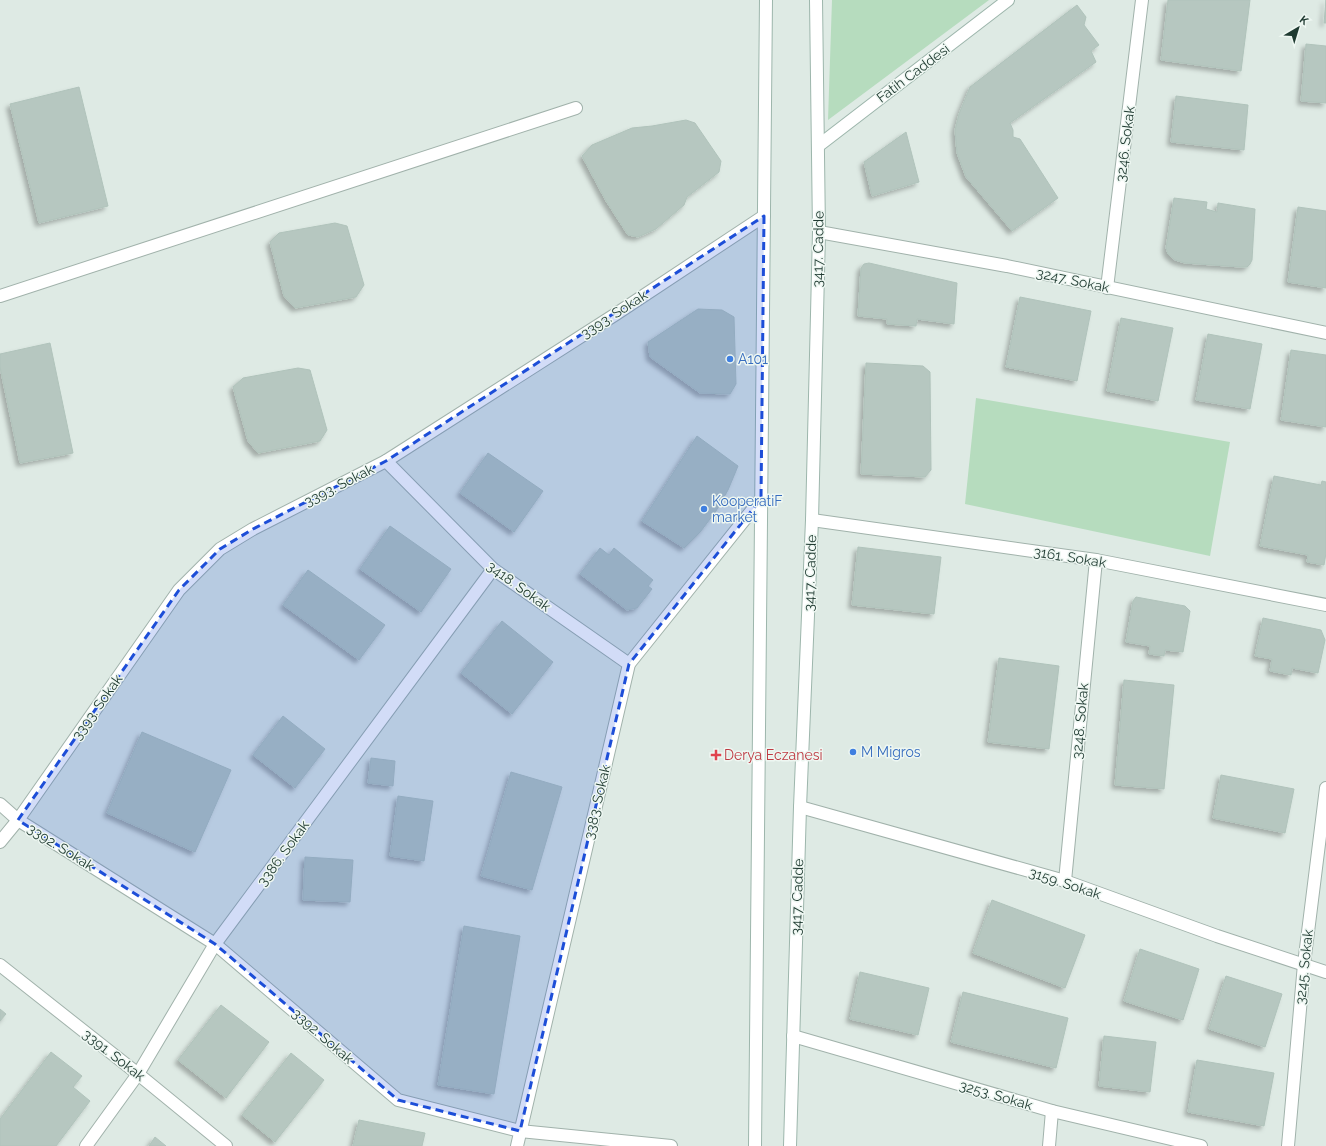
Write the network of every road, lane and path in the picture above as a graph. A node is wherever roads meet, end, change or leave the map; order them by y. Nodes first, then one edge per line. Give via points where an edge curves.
1 (766, 0) edge
2 (816, 0) edge
3 (1008, 0) edge
4 (1142, 0) edge
5 (576, 108) dead end
6 (818, 146) junction
7 (764, 216) junction
8 (819, 232) junction
9 (1108, 288) junction
10 (0, 296) edge
11 (1326, 333) edge
12 (386, 461) junction
13 (761, 500) junction
14 (812, 520) junction
15 (1096, 560) junction
16 (492, 569) junction
17 (1326, 605) edge
18 (629, 664) junction
19 (1326, 788) edge
20 (0, 804) edge
21 (800, 807) junction
22 (18, 820) junction
23 (0, 842) edge
24 (1065, 881) junction
25 (215, 944) junction
26 (1304, 964) junction
27 (0, 965) edge
28 (1326, 972) edge
29 (793, 1036) junction
30 (138, 1074) junction
31 (1052, 1111) junction
32 (520, 1131) junction
33 (86, 1146) edge
34 (226, 1146) edge
35 (517, 1146) edge
36 (671, 1146) edge
37 (755, 1146) edge
38 (790, 1146) edge
39 (1049, 1146) edge
40 (1201, 1146) edge
41 (1288, 1146) edge

1 - 7 street
2 - 6 street, 3417. Cadde
3 - 6 street, Fatih Caddesi
4 - 9 street, 3246. Sokak
5 - 10 street
6 - 8 street, 3417. Cadde
7 - 12 street, 3393. Sokak
7 - 13 street
8 - 9 street, 3247. Sokak via 1007,266
8 - 14 street, 3417. Cadde
9 - 11 street, 3247. Sokak
12 - 16 street, 3418. Sokak
12 - 22 street, 3393. Sokak via 253,528 220,549 180,590
13 - 18 street, 3383. Sokak
13 - 37 street
14 - 15 street, 3161. Sokak
14 - 21 street, 3417. Cadde
15 - 17 street, 3161. Sokak
15 - 24 street, 3248. Sokak
16 - 18 street, 3418. Sokak
16 - 25 street, 3386. Sokak
18 - 32 street, 3383. Sokak
19 - 26 street, 3245. Sokak
20 - 22 street, 3392. Sokak
21 - 24 street, 3159. Sokak
21 - 29 street, 3417. Cadde
22 - 23 street, 3393. Sokak
22 - 25 street, 3392. Sokak
24 - 26 street, 3159. Sokak
25 - 30 street, 3386. Sokak
25 - 32 street, 3392. Sokak via 398,1100
26 - 28 street, 3159. Sokak
26 - 41 street, 3245. Sokak
27 - 30 street, 3391. Sokak
29 - 31 street, 3253. Sokak
29 - 38 street, 3417. Cadde
30 - 33 street, 3386. Sokak
30 - 34 street, 3391. Sokak
31 - 39 street
31 - 40 street, 3253. Sokak
32 - 35 street, 3383. Sokak
32 - 36 street, 3392. Sokak

